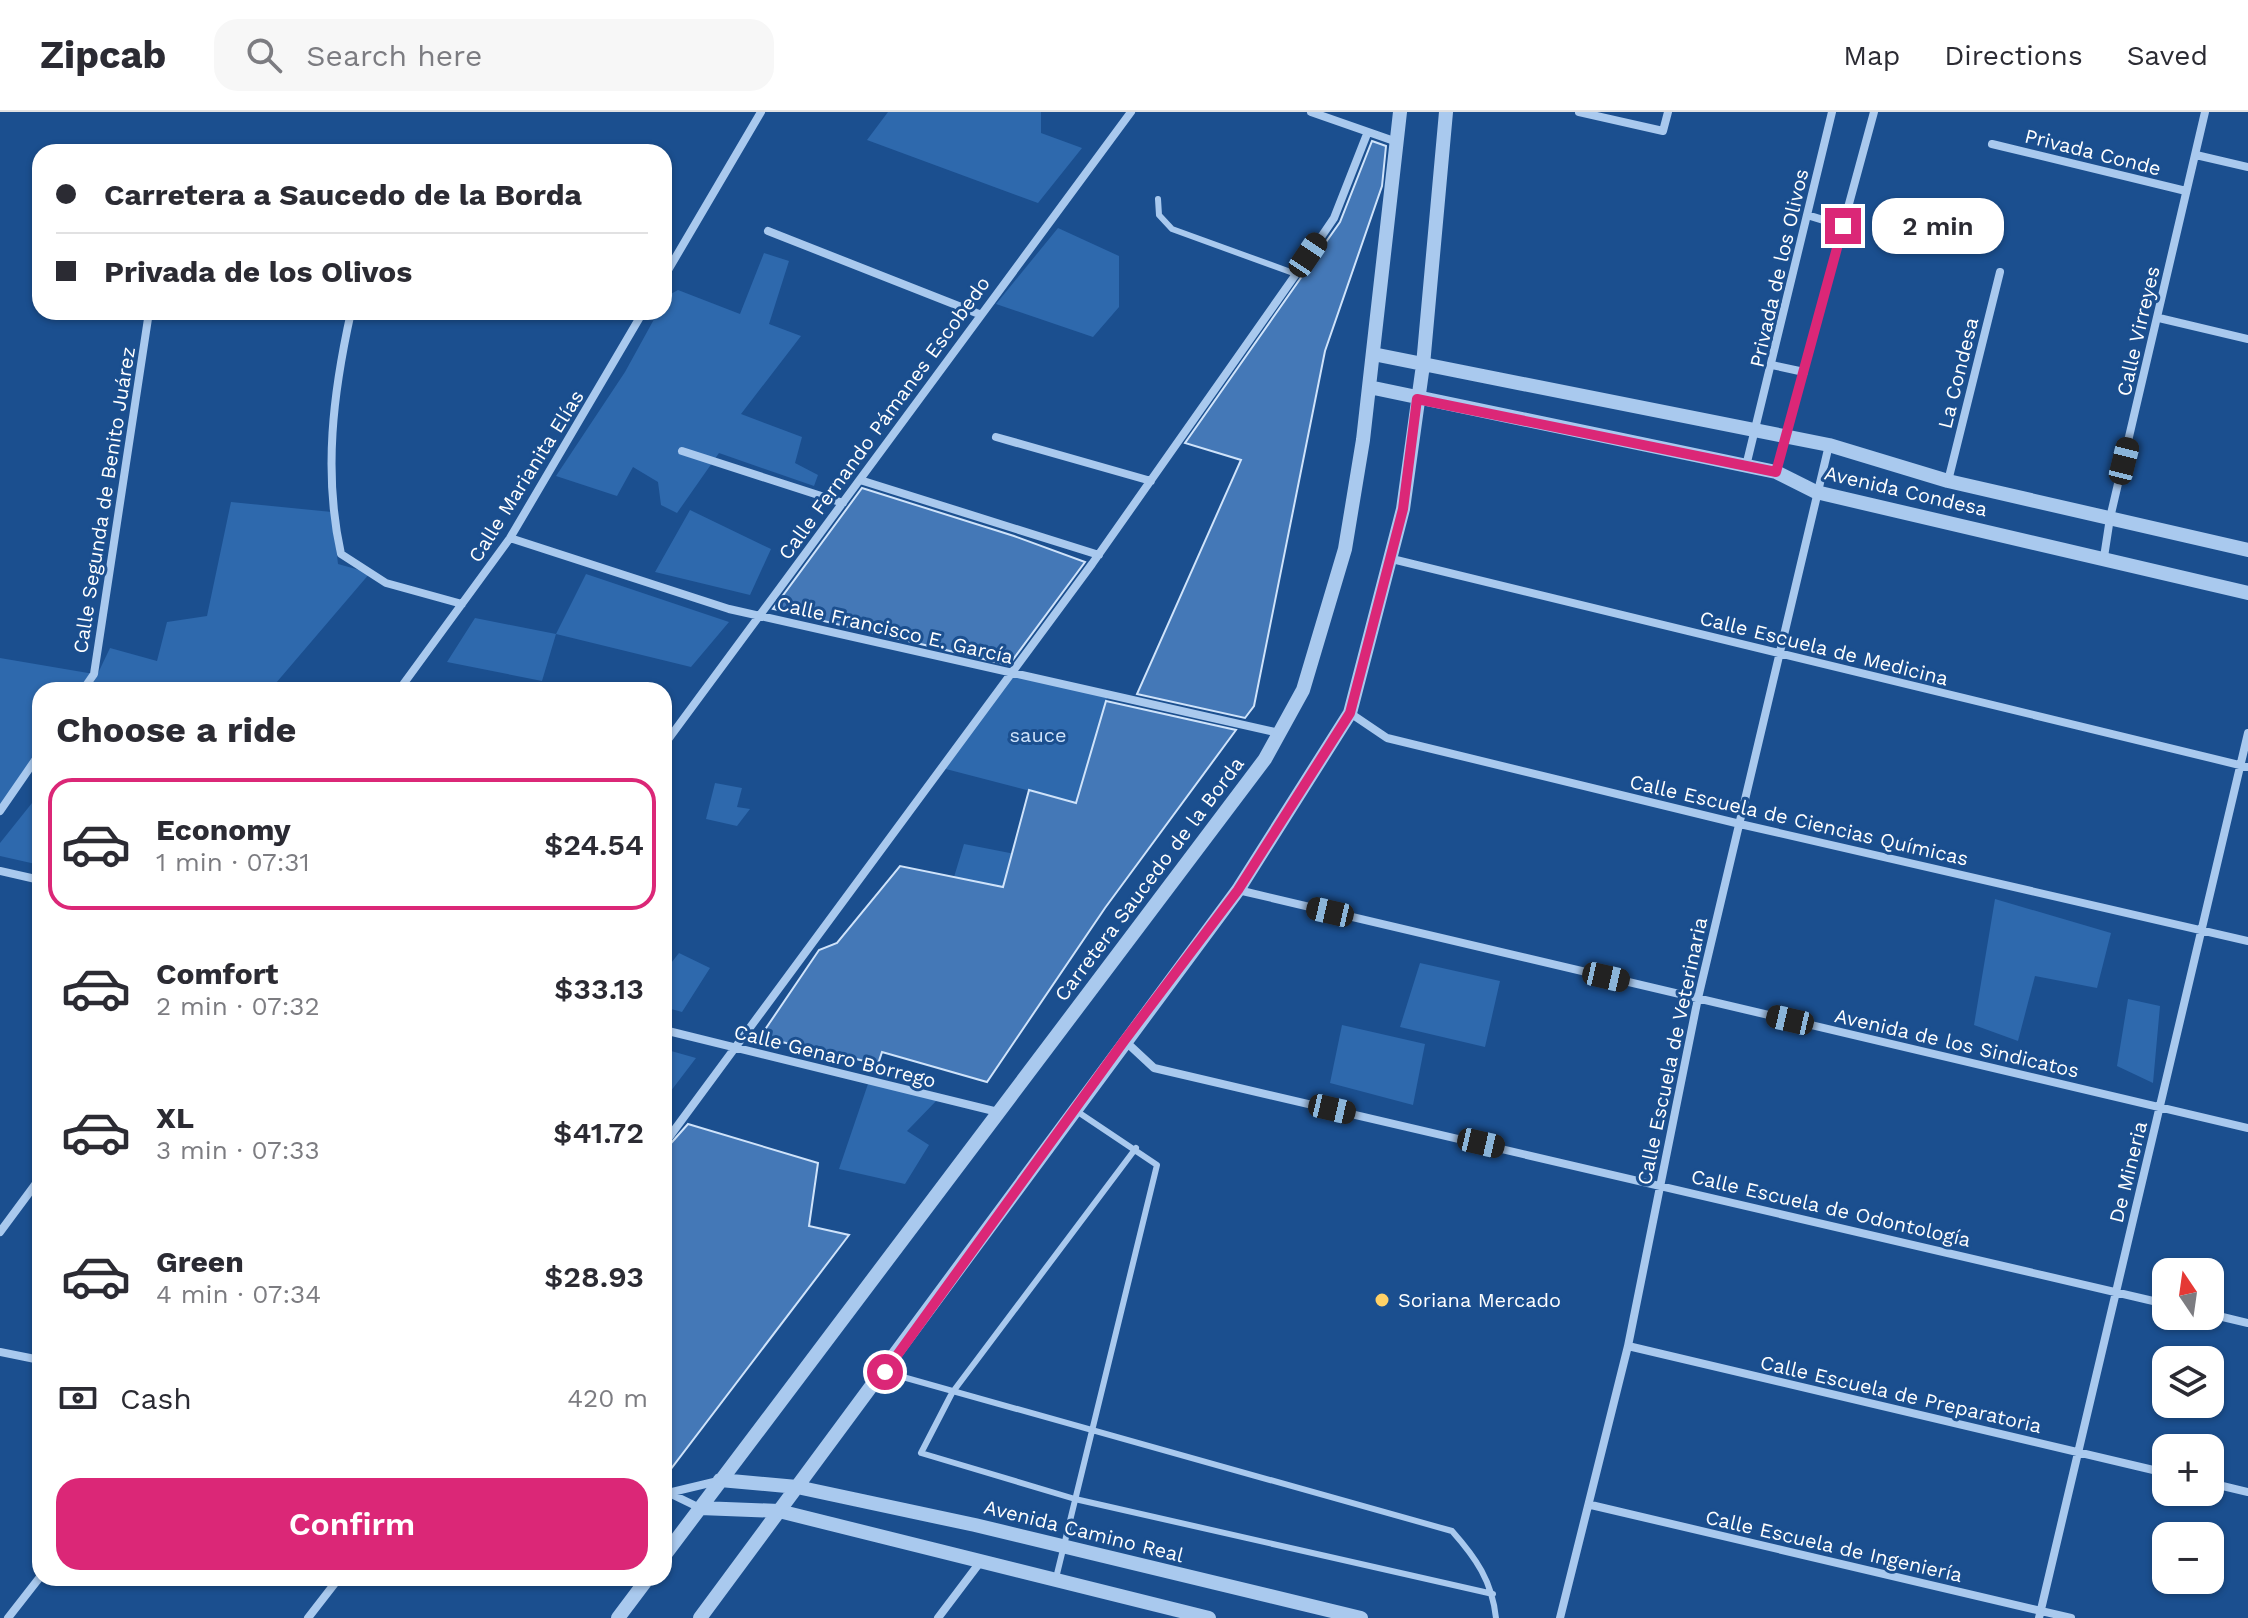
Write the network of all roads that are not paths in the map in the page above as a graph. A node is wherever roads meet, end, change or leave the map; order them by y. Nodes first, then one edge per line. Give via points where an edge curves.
1 (761, 112) edge
2 (1131, 112) edge
3 (1311, 112) edge
4 (1400, 112) edge
5 (1446, 112) edge
6 (1579, 112) edge
7 (1668, 112) edge
8 (1832, 112) edge
9 (1874, 112) edge
10 (2205, 112) edge
11 (1367, 134) junction
12 (1397, 142) junction
13 (1992, 144) dead end
14 (2196, 155) junction
15 (2248, 167) edge
16 (2186, 191) junction
17 (1158, 199) dead end
18 (1807, 215) junction
19 (1843, 226) junction
20 (768, 231) dead end
21 (672, 263) edge
22 (2000, 272) dead end
23 (1296, 274) junction
24 (979, 314) junction
25 (2159, 318) junction
26 (148, 320) edge
27 (349, 320) edge
28 (638, 320) edge
29 (2248, 339) edge
30 (1373, 354) junction
31 (1423, 365) junction
32 (1772, 365) junction
33 (1804, 372) junction
34 (1369, 387) junction
35 (1417, 399) junction
36 (1757, 430) junction
37 (996, 437) dead end
38 (1787, 437) junction
39 (1829, 445) junction
40 (682, 451) dead end
41 (1746, 466) junction
42 (1776, 472) junction
43 (860, 480) junction
44 (1151, 481) junction
45 (1948, 481) junction
46 (1816, 492) junction
47 (843, 503) junction
48 (2110, 518) junction
49 (510, 538) junction
50 (2248, 550) edge
51 (1099, 555) junction
52 (2104, 557) junction
53 (1392, 559) junction
54 (2248, 593) edge
55 (462, 604) junction
56 (759, 616) junction
57 (1782, 654) junction
58 (1012, 673) junction
59 (88, 682) edge
60 (405, 682) edge
61 (1350, 713) junction
62 (1279, 733) junction
63 (2248, 733) edge
64 (672, 734) edge
65 (32, 765) edge
66 (2244, 766) edge
67 (0, 811) edge
68 (1740, 824) junction
69 (0, 871) edge
70 (32, 878) edge
71 (1238, 890) junction
72 (2200, 930) junction
73 (2248, 941) edge
74 (1698, 998) junction
75 (672, 1032) edge
76 (1124, 1041) junction
77 (735, 1048) junction
78 (2160, 1108) junction
79 (1075, 1110) junction
80 (998, 1112) junction
81 (2248, 1128) edge
82 (672, 1133) edge
83 (1136, 1148) junction
84 (1659, 1184) junction
85 (32, 1189) edge
86 (0, 1232) edge
87 (2115, 1292) junction
88 (2152, 1301) edge
89 (2224, 1317) edge
90 (2248, 1323) edge
91 (1628, 1346) junction
92 (0, 1352) edge
93 (32, 1358) edge
94 (885, 1372) junction
95 (952, 1393) junction
96 (1093, 1427) junction
97 (2079, 1452) junction
98 (2152, 1470) edge
99 (720, 1480) junction
100 (2224, 1486) edge
101 (797, 1487) junction
102 (672, 1491) edge
103 (2248, 1492) edge
104 (672, 1495) edge
105 (1075, 1499) junction
106 (1591, 1505) junction
107 (700, 1508) junction
108 (779, 1511) junction
109 (672, 1545) edge
110 (1063, 1548) junction
111 (981, 1560) junction
112 (1055, 1579) junction
113 (33, 1586) edge
114 (333, 1586) edge
115 (642, 1586) edge
116 (1493, 1594) junction
117 (2039, 1614) edge
118 (8, 1618) edge
119 (308, 1618) edge
120 (618, 1618) edge
121 (700, 1618) edge
122 (938, 1618) edge
123 (1209, 1618) edge
124 (1361, 1618) edge
125 (1496, 1618) edge
126 (1560, 1618) edge
127 (2071, 1618) edge

1 - 21 street
2 - 24 street, Calle Fernando Pámanes Escobedo
3 - 11 street
4 - 12 street, Carretera Saucedo de la Borda
5 - 31 street
6 - 7 street via 1663,131
8 - 18 street, Privada de los Olivos
9 - 19 street
10 - 14 street, Calle Virreyes
11 - 12 street
11 - 23 street via 1334,218
12 - 30 street, Carretera Saucedo de la Borda
13 - 16 street, Privada Conde
14 - 15 street
14 - 16 street, Calle Virreyes
16 - 25 street, Calle Virreyes
17 - 23 lane via 1159,215 1172,229
18 - 19 street
18 - 32 street, Privada de los Olivos
19 - 33 street
20 - 24 street
22 - 45 street, La Condesa
23 - 44 street
24 - 43 street, Calle Fernando Pámanes Escobedo
25 - 29 street
25 - 48 street, Calle Virreyes
26 - 59 street, Calle Segunda de Benito Juárez via 94,674
27 - 55 street via 336,376 331,445 332,512 341,554 386,583
28 - 49 street, Calle Marianita Elías
30 - 31 street, Avenida Condesa
30 - 34 street, Carretera Saucedo de la Borda
31 - 35 street
31 - 36 street, Avenida Condesa
32 - 33 street
32 - 36 street, Privada de los Olivos
33 - 38 street
34 - 35 street, Avenida Condesa
34 - 62 street, Carretera Saucedo de la Borda via 1338,576 1303,690
35 - 41 street, Avenida Condesa
35 - 53 street
36 - 38 street, Avenida Condesa
36 - 41 street, Privada de los Olivos
37 - 44 street
38 - 39 street, Avenida Condesa
38 - 42 street
39 - 45 street, Avenida Condesa
39 - 46 street, Calle Escuela de Veterinaria
40 - 47 street
41 - 42 street, Avenida Condesa
42 - 46 street, Avenida Condesa
43 - 47 street, Calle Fernando Pámanes Escobedo
43 - 51 street
44 - 51 street
45 - 48 street, Avenida Condesa
46 - 52 street, Avenida Condesa
46 - 57 street, Calle Escuela de Veterinaria
47 - 56 street, Calle Fernando Pámanes Escobedo
48 - 50 street, Avenida Condesa
48 - 52 street, Calle Virreyes
49 - 55 street, Calle Marianita Elías
49 - 56 street, Calle Francisco E. García
51 - 58 street
52 - 54 street, Avenida Condesa
53 - 57 street, Calle Escuela de Medicina
53 - 61 street
55 - 60 street, Calle Marianita Elías
56 - 58 street, Calle Francisco E. García
56 - 64 street, Calle Fernando Pámanes Escobedo
57 - 66 street, Calle Escuela de Medicina
57 - 68 street, Calle Escuela de Veterinaria
58 - 62 street, Calle Francisco E. García
58 - 77 street
61 - 68 street, Calle Escuela de Ciencias Químicas via 1387,738
61 - 71 street
62 - 80 street, Carretera Saucedo de la Borda via 1265,759
63 - 66 street, De Mineria
65 - 67 street
66 - 72 street, De Mineria
68 - 72 street, Calle Escuela de Ciencias Químicas
68 - 74 street, Calle Escuela de Veterinaria
69 - 70 street
71 - 74 street, Avenida de los Sindicatos
71 - 76 street
72 - 73 street, Calle Escuela de Ciencias Químicas
72 - 78 street, De Mineria
74 - 78 street, Avenida de los Sindicatos
74 - 84 street, Calle Escuela de Veterinaria
75 - 77 street, Calle Genaro Borrego
76 - 79 street
76 - 84 street, Calle Escuela de Odontología via 1154,1068
77 - 80 street, Calle Genaro Borrego
77 - 82 street
78 - 81 street, Avenida de los Sindicatos
78 - 87 street, De Mineria
79 - 83 lane
79 - 94 street
80 - 99 street, Carretera Saucedo de la Borda
83 - 95 lane
83 - 96 lane via 1157,1165
84 - 87 street, Calle Escuela de Odontología
84 - 91 street, Calle Escuela de Veterinaria
85 - 86 street
87 - 88 street, Calle Escuela de Odontología
87 - 97 street, De Mineria
89 - 90 street
91 - 97 street, Calle Escuela de Preparatoria
91 - 106 street, Calle Escuela de Veterinaria
92 - 93 street
94 - 95 lane
94 - 101 street
95 - 96 lane
95 - 105 lane via 921,1453
96 - 105 lane
96 - 116 lane via 1452,1531 1478,1559
97 - 98 street, Calle Escuela de Preparatoria
97 - 117 street, De Mineria
99 - 101 street, Avenida Camino Real
99 - 102 street
99 - 107 street, Carretera Saucedo de la Borda
100 - 103 street
101 - 108 street
101 - 110 street, Avenida Camino Real
104 - 107 street
105 - 110 lane
105 - 116 lane
106 - 117 street, Calle Escuela de Ingeniería
106 - 126 street, Calle Escuela de Veterinaria
107 - 108 street
107 - 109 street, Carretera Saucedo de la Borda
108 - 111 street
108 - 121 street
110 - 112 lane
110 - 124 street, Avenida Camino Real
111 - 112 street
111 - 122 street
112 - 123 street
113 - 118 street
114 - 119 street
115 - 120 street
116 - 125 lane
117 - 127 street, Calle Escuela de Ingeniería

